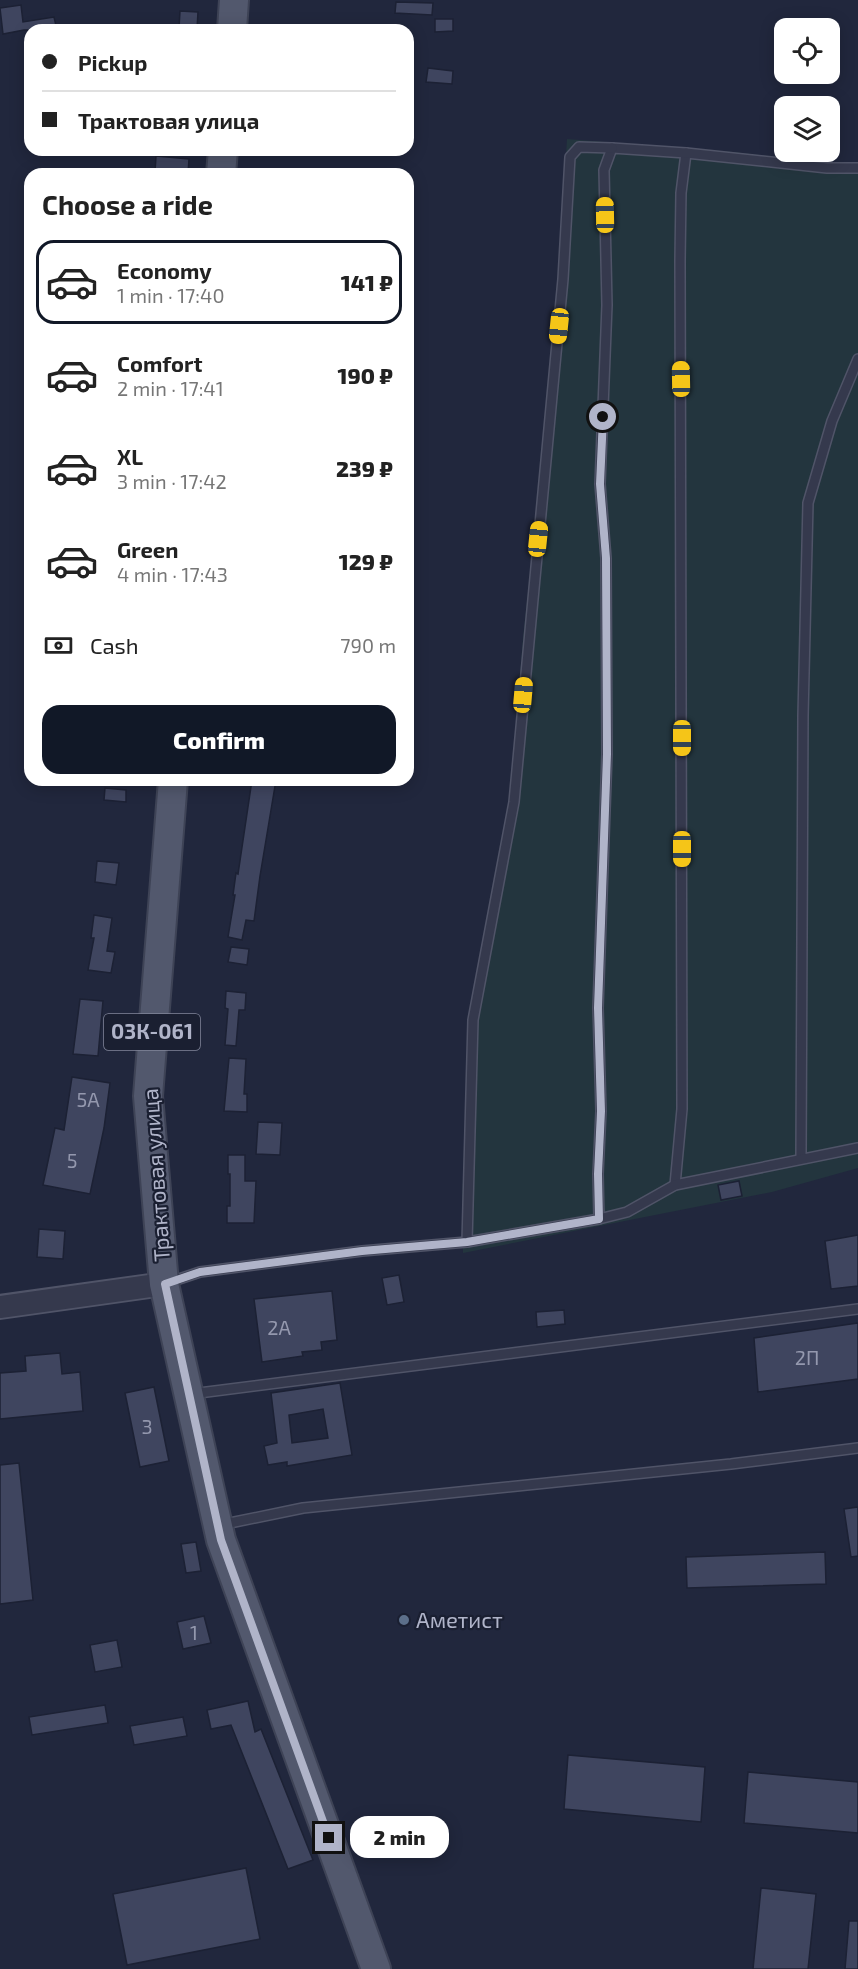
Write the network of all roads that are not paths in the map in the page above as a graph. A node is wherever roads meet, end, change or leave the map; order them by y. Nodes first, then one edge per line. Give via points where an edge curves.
1 (234, 0) edge
2 (232, 24) edge
3 (612, 148) junction
4 (686, 153) junction
5 (858, 168) edge
6 (858, 359) edge
7 (173, 786) edge
8 (858, 1148) edge
9 (801, 1158) junction
10 (675, 1185) junction
11 (599, 1219) junction
12 (467, 1242) junction
13 (165, 1284) junction
14 (0, 1307) edge
15 (858, 1309) edge
16 (189, 1394) junction
17 (858, 1448) edge
18 (218, 1525) junction
19 (376, 1969) edge

1 - 2 main road
3 - 4 lane
3 - 11 lane via 604,170 607,305 600,484 606,558 607,754 598,1008
3 - 12 lane via 579,147 570,157 563,279 514,802 473,1020
4 - 5 lane
4 - 10 lane via 680,261 682,1109
6 - 9 lane via 832,421 808,503
7 - 13 main road, Трактовая улица / 03К-061 via 148,1096
8 - 9 lane
9 - 10 lane
10 - 11 lane via 627,1212
11 - 12 lane
12 - 13 lane via 200,1272
13 - 14 street
13 - 16 main road, Трактовая улица
15 - 16 lane
16 - 18 main road, Трактовая улица
17 - 18 lane via 303,1508
18 - 19 main road, Трактовая улица

